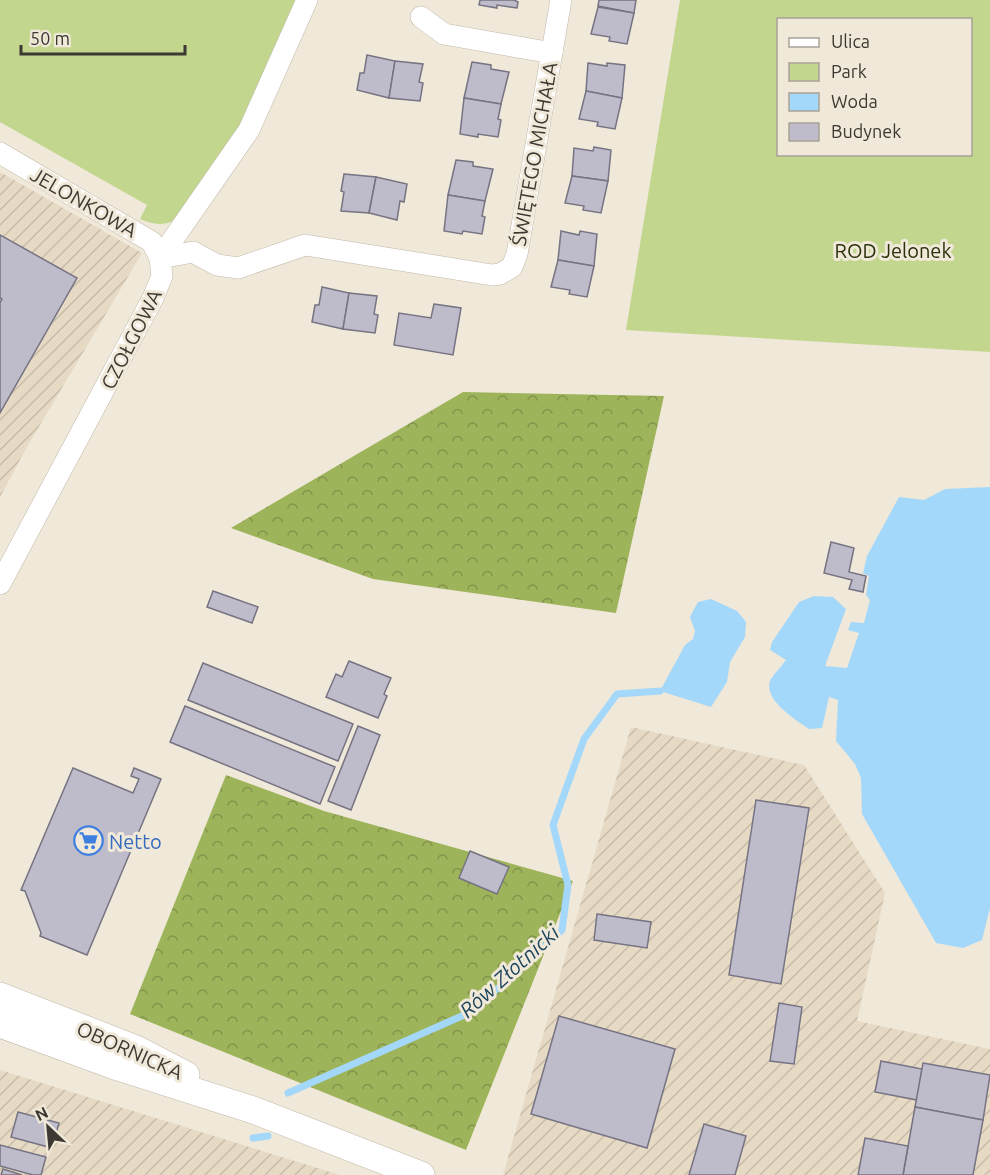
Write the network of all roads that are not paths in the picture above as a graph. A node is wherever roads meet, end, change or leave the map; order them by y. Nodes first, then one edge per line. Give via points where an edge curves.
1 (307, 0) edge
2 (561, 0) edge
3 (421, 17) dead end
4 (552, 53) junction
5 (0, 153) edge
6 (160, 258) junction
7 (0, 584) edge
8 (0, 996) edge
9 (0, 1024) edge
10 (256, 1111) junction
11 (391, 1170) edge
12 (422, 1175) edge

1 - 6 street, CZOŁGOWA via 249,130
2 - 4 street, ŚWIĘTEGO MICHAŁA
3 - 4 street via 444,34
4 - 6 street, ŚWIĘTEGO MICHAŁA via 517,254 512,267 500,274 305,245 238,268 217,265 193,252
5 - 6 street, JELONKOWA via 152,242
6 - 7 street, CZOŁGOWA via 162,276 153,298
8 - 10 main road, OBORNICKA via 136,1049
9 - 10 main road, OBORNICKA
10 - 11 main road, OBORNICKA
11 - 12 main road, OBORNICKA

